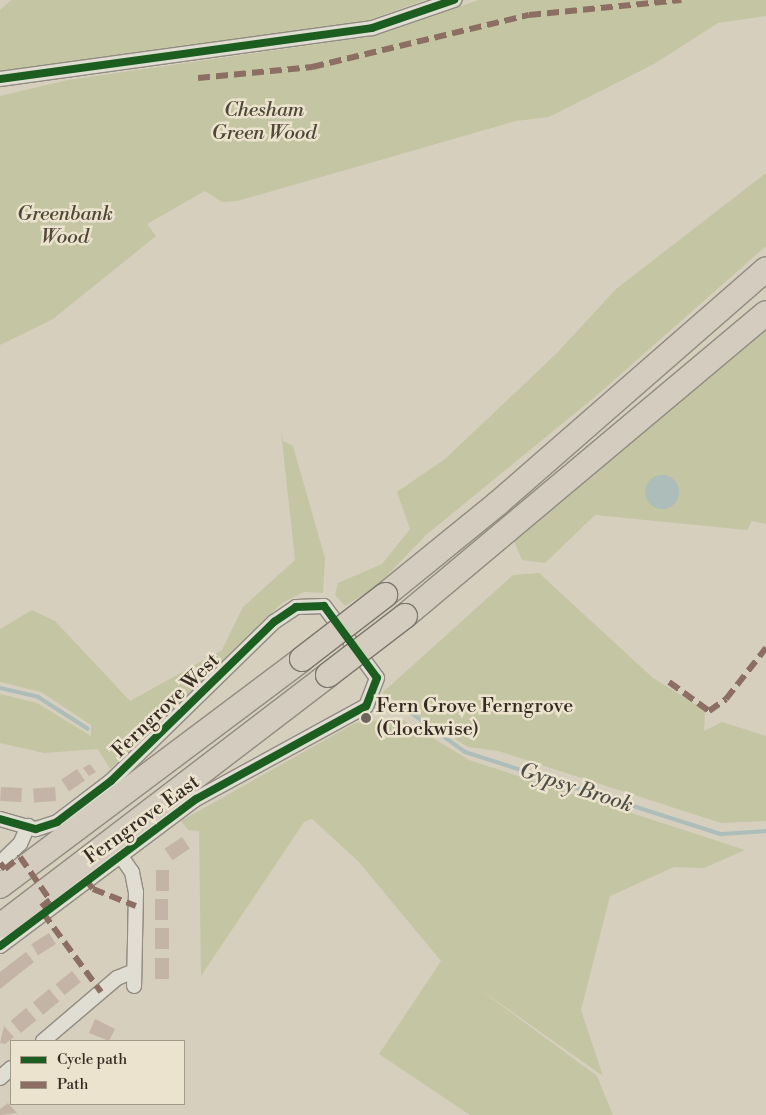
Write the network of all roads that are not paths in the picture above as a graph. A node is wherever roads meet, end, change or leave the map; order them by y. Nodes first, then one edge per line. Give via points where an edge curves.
1 (454, 0) edge
2 (0, 79) edge
3 (766, 268) edge
4 (766, 313) edge
5 (324, 606) joint
6 (0, 819) edge
7 (28, 826) junction
8 (120, 855) junction
9 (0, 863) edge
10 (0, 886) edge
11 (0, 926) edge
12 (0, 946) edge
13 (134, 971) junction
14 (134, 986) dead end
15 (44, 1040) edge
16 (10, 1069) edge
17 (0, 1078) edge

1 - 2 street via 372,28
3 - 10 highway, bridge via 497,504 385,595
4 - 11 highway, bridge via 405,616
5 - 7 street, Ferngrove West via 312,603 287,611 111,781 48,827
5 - 8 street, Ferngrove East via 377,678 366,706 196,799
6 - 7 street, Ferngrove West
7 - 9 street via 20,844
8 - 12 street, Ferngrove East
8 - 13 street via 132,872 136,892
13 - 14 street
13 - 15 street via 117,978
16 - 17 street

